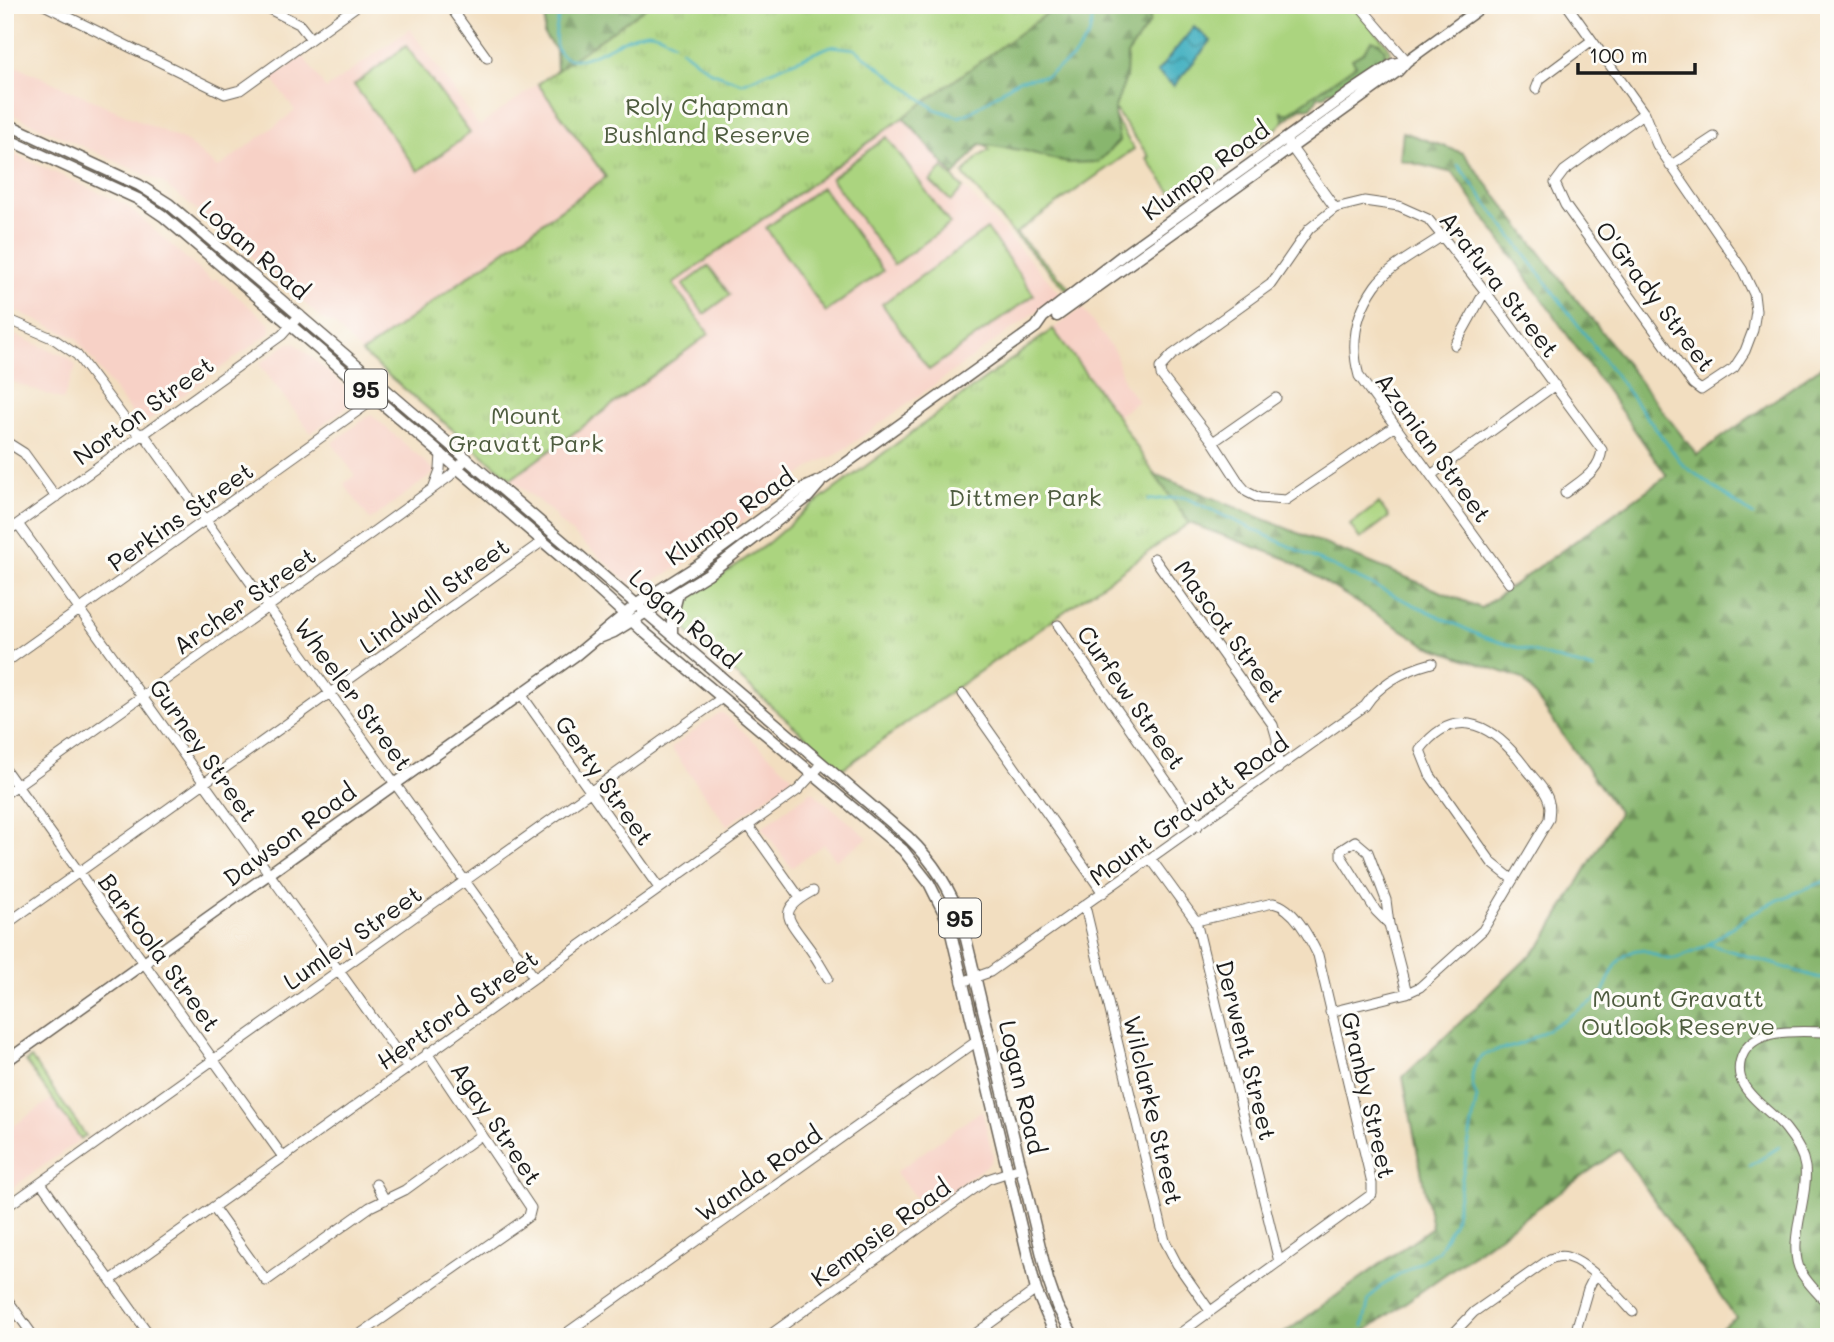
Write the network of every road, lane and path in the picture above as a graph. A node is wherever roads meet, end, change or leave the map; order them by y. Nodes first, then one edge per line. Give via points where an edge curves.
1 (44, 5) edge
2 (261, 5) edge
3 (358, 5) edge
4 (449, 5) edge
5 (1359, 5) edge
6 (1484, 5) edge
7 (1567, 5) edge
8 (311, 38) junction
9 (1591, 41) junction
10 (487, 58) dead end
11 (1407, 61) junction
12 (1536, 89) dead end
13 (1644, 113) junction
14 (5, 123) edge
15 (1714, 137) dead end
16 (5, 138) edge
17 (1289, 143) junction
18 (1670, 166) junction
19 (1335, 208) junction
20 (1442, 236) junction
21 (1485, 291) junction
22 (300, 316) junction
23 (5, 318) edge
24 (291, 326) junction
25 (1455, 345) dead end
26 (1555, 385) junction
27 (376, 398) junction
28 (1276, 398) dead end
29 (1395, 426) junction
30 (142, 434) junction
31 (5, 441) edge
32 (1213, 442) junction
33 (441, 453) junction
34 (467, 458) junction
35 (458, 468) junction
36 (1431, 475) junction
37 (824, 479) junction
38 (433, 488) junction
39 (1565, 493) dead end
40 (56, 497) junction
41 (206, 522) junction
42 (18, 524) junction
43 (5, 533) edge
44 (543, 541) junction
45 (1154, 558) dead end
46 (1509, 583) dead end
47 (678, 594) junction
48 (637, 604) junction
49 (267, 607) junction
50 (80, 610) junction
51 (646, 612) junction
52 (628, 617) junction
53 (1058, 625) dead end
54 (672, 635) junction
55 (5, 663) edge
56 (1432, 663) dead end
57 (330, 694) junction
58 (521, 694) junction
59 (963, 694) dead end
60 (142, 696) junction
61 (722, 698) junction
62 (822, 764) junction
63 (5, 769) edge
64 (1278, 769) junction
65 (814, 774) junction
66 (204, 783) junction
67 (395, 784) junction
68 (17, 785) junction
69 (590, 792) junction
70 (5, 793) edge
71 (748, 825) junction
72 (1198, 826) junction
73 (1151, 859) junction
74 (79, 872) junction
75 (270, 874) junction
76 (1512, 879) junction
77 (465, 881) junction
78 (659, 888) junction
79 (813, 891) dead end
80 (1103, 893) junction
81 (800, 898) junction
82 (1085, 906) junction
83 (1196, 921) junction
84 (1389, 924) junction
85 (5, 925) edge
86 (145, 962) junction
87 (339, 970) junction
88 (534, 977) junction
89 (828, 978) dead end
90 (975, 978) junction
91 (962, 982) junction
92 (1407, 993) junction
93 (1331, 1012) junction
94 (1829, 1032) edge
95 (977, 1041) junction
96 (427, 1053) junction
97 (214, 1059) junction
98 (5, 1062) edge
99 (408, 1067) junction
100 (481, 1135) junction
101 (283, 1157) junction
102 (1021, 1168) junction
103 (1008, 1171) junction
104 (41, 1183) junction
105 (376, 1184) dead end
106 (385, 1200) junction
107 (5, 1208) edge
108 (213, 1208) junction
109 (1279, 1262) junction
110 (1595, 1275) junction
111 (111, 1280) junction
112 (1036, 1290) junction
113 (5, 1296) edge
114 (1829, 1305) edge
115 (1210, 1311) junction
116 (1633, 1312) dead end
117 (34, 1337) edge
118 (151, 1337) edge
119 (356, 1337) edge
120 (561, 1337) edge
121 (767, 1337) edge
122 (971, 1337) edge
123 (1056, 1337) edge
124 (1074, 1337) edge
125 (1175, 1337) edge
126 (1450, 1337) edge
127 (1574, 1337) edge

1 - 8 street via 225,94 240,90
2 - 8 street via 299,24
3 - 8 street
4 - 10 street
5 - 11 street
6 - 11 main road, Klumpp Road
7 - 9 street, O'Grady Street
9 - 12 street via 1540,79
9 - 13 street, O'Grady Street
11 - 17 main road, Klumpp Road via 1393,64
13 - 18 street, O'Grady Street
13 - 18 street, O'Grady Street via 1564,171 1555,183 1564,205 1701,390 1734,368 1745,351 1756,311 1754,294 1742,269
14 - 22 main road, Logan Road / 95 via 160,196
15 - 18 street
16 - 24 main road, Logan Road / 95 via 148,205
17 - 19 street
17 - 37 main road, Klumpp Road via 1123,255 1036,327
19 - 20 street, Arafura Street via 1364,201 1399,206 1428,219
19 - 32 street, Arafura Street via 1309,229 1270,284 1171,355 1160,368
20 - 21 street, Arafura Street
20 - 29 street, Azanian Street via 1375,286 1356,326 1353,355 1359,376
21 - 25 street
21 - 26 street, Arafura Street
22 - 24 street, Norton Street
22 - 34 main road, Logan Road / 95
23 - 30 street, Wheeler Street via 54,339 77,355 130,426
24 - 27 main road, Logan Road / 95
24 - 30 street, Norton Street
26 - 36 street
26 - 39 street, Arafura Street via 1602,450 1595,471
27 - 33 main road, Logan Road / 95
27 - 41 street, Perkins Street
28 - 32 street
29 - 32 street, Arafura Street via 1286,500 1247,492
29 - 36 street, Azanian Street
30 - 40 street, Norton Street
30 - 41 street, Wheeler Street
31 - 40 street via 24,453
33 - 35 main road, Logan Road / 95
33 - 38 street
34 - 35 street, Archer Street
34 - 48 main road, Logan Road / 95
35 - 38 street, Archer Street
35 - 44 main road, Logan Road / 95
36 - 46 street, Azanian Street
37 - 47 main road, Klumpp Road via 764,533
37 - 48 main road, Klumpp Road via 802,489
38 - 49 street, Archer Street
40 - 42 street, Norton Street
41 - 49 street, Wheeler Street
41 - 50 street, Perkins Street
42 - 43 street, Norton Street
42 - 50 street, Gurney Street
44 - 52 main road, Logan Road / 95
44 - 57 street, Lindwall Street
45 - 64 street, Mascot Street via 1273,725
47 - 51 main road, Klumpp Road
47 - 54 main road
48 - 51 main road, Logan Road / 95
48 - 52 main road, Klumpp Road
49 - 57 street, Wheeler Street
49 - 60 street, Archer Street
50 - 55 street, Perkins Street
50 - 60 street, Gurney Street
51 - 52 main road, Dawson Road
51 - 54 main road, Logan Road / 95
52 - 58 main road, Dawson Road
52 - 61 main road, Logan Road / 95
53 - 72 street, Curfew Street
54 - 62 main road, Logan Road / 95
56 - 64 street, Mount Gravatt Road via 1395,677 1366,706
57 - 66 street, Lindwall Street
57 - 67 street, Wheeler Street
58 - 67 main road, Dawson Road
58 - 69 street, Gerty Street
59 - 80 street
60 - 66 street, Gurney Street
60 - 68 street, Archer Street
61 - 65 main road, Logan Road / 95
61 - 69 street, Lumley Street
62 - 65 street, Hertford Street
62 - 90 main road, Logan Road / 95 via 908,837 936,868 957,910
63 - 68 street, Barkoola Street
64 - 72 street, Mount Gravatt Road
65 - 71 street, Hertford Street
65 - 91 main road, Logan Road / 95 via 921,871 944,913
66 - 74 street, Lindwall Street
66 - 75 street, Gurney Street
67 - 75 main road, Dawson Road
67 - 77 street, Wheeler Street
68 - 70 street, Archer Street
68 - 74 street, Barkoola Street
69 - 77 street, Lumley Street
69 - 78 street, Gerty Street
71 - 78 street, Hertford Street
71 - 81 street
72 - 73 street, Mount Gravatt Road
73 - 80 street, Mount Gravatt Road
73 - 83 street, Derwent Street
74 - 85 street, Lindwall Street
74 - 86 street, Barkoola Street
75 - 86 main road, Dawson Road
75 - 87 street, Gurney Street
76 - 76 street via 1549,819 1549,803 1510,746 1489,729 1465,723 1449,726 1429,738 1420,750 1430,775 1492,863
76 - 92 street via 1483,930 1420,987
77 - 87 street, Lumley Street
77 - 88 street, Wheeler Street
78 - 88 street, Hertford Street
79 - 81 street
80 - 82 street, Mount Gravatt Road
81 - 89 street via 789,909 790,923
82 - 90 street, Mount Gravatt Road
82 - 115 street, Wilclarke Street via 1166,1241
83 - 93 street, Granby Street via 1273,903 1285,908 1318,955
83 - 109 street, Derwent Street
84 - 84 street via 1341,856 1341,850 1355,841 1368,852 1386,900
84 - 92 street
86 - 97 street, Barkoola Street
86 - 98 main road, Dawson Road
87 - 97 street, Lumley Street
87 - 99 street, Gurney Street
88 - 96 street, Hertford Street
90 - 91 street, Mount Gravatt Road
90 - 102 main road, Logan Road / 95
91 - 95 main road, Logan Road / 95
92 - 93 street
93 - 109 street, Granby Street via 1372,1194
94 - 114 street via 1793,1031 1764,1037 1746,1048 1740,1068 1747,1090 1785,1127 1801,1152 1805,1188 1796,1261
95 - 103 main road, Logan Road / 95
95 - 120 street, Wanda Road
96 - 99 street, Hertford Street
96 - 100 street, Agay Street
97 - 101 street, Barkoola Street
97 - 104 street, Lumley Street
99 - 101 street, Hertford Street
100 - 106 street
100 - 119 street, Agay Street via 531,1208 529,1216
101 - 108 street, Hertford Street
102 - 103 street, Kempsie Road
102 - 124 main road, Logan Road / 95 via 1052,1294
103 - 112 main road, Logan Road / 95
103 - 121 street, Kempsie Road via 988,1178
104 - 107 street, Lumley Street
104 - 111 street
105 - 106 street
106 - 108 street via 266,1281
108 - 111 street, Hertford Street
109 - 115 street, Granby Street
110 - 116 street
110 - 126 street via 1564,1255 1550,1259 1474,1312
110 - 127 street
111 - 118 street
112 - 122 street
112 - 123 main road, Logan Road / 95
113 - 117 street
115 - 125 street, Granby Street

